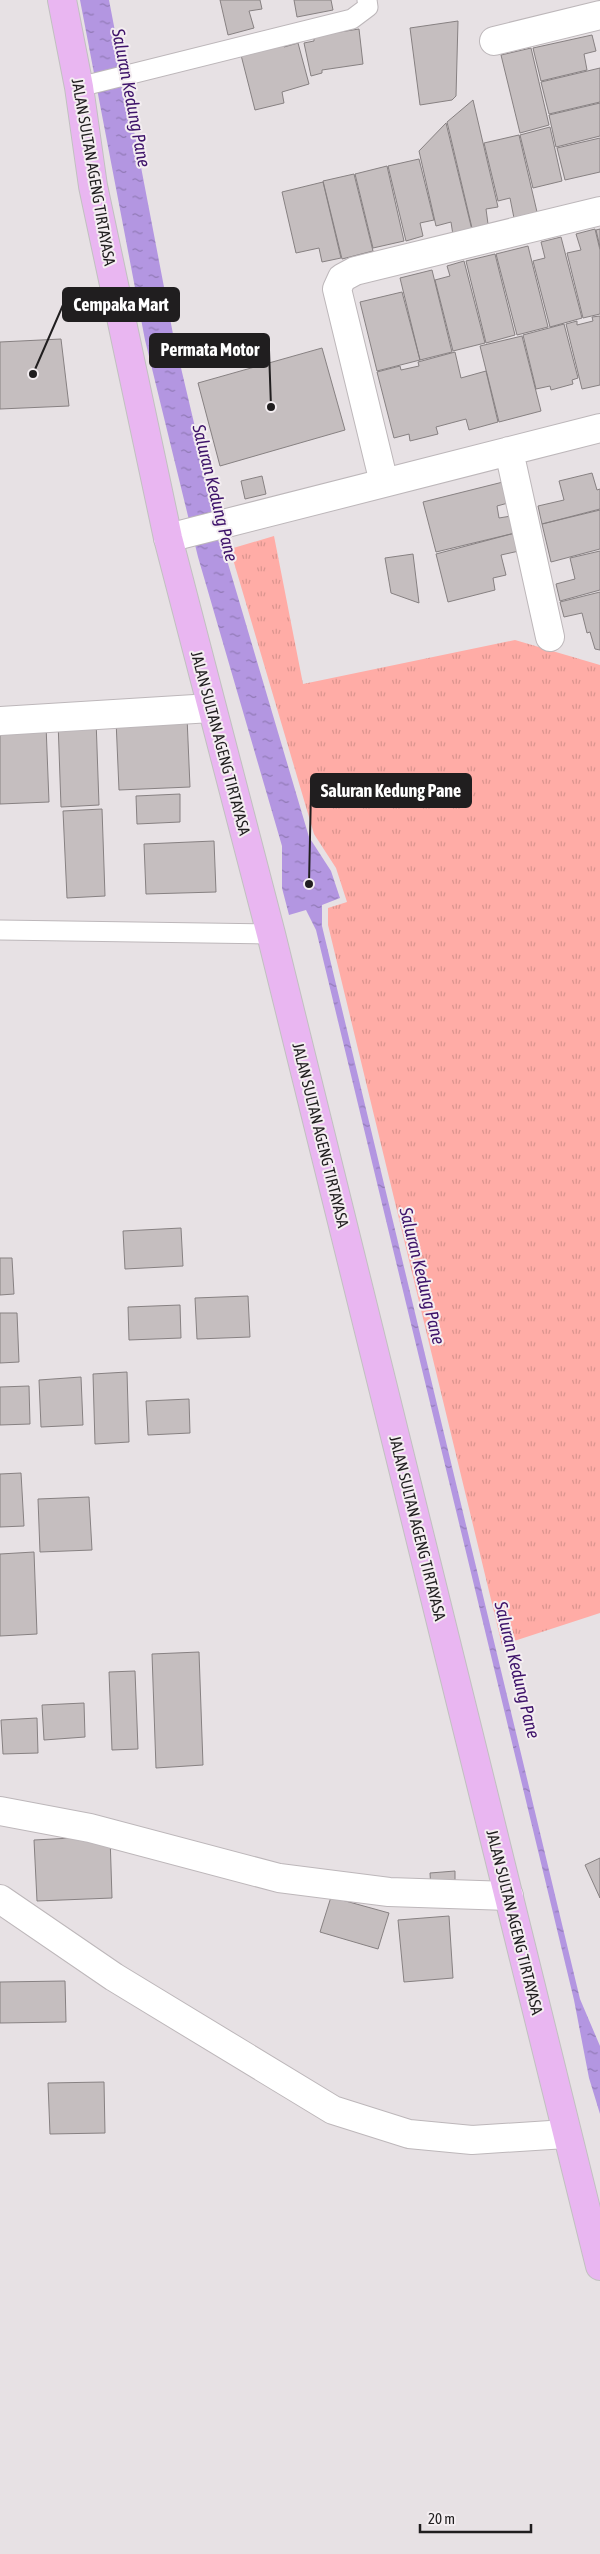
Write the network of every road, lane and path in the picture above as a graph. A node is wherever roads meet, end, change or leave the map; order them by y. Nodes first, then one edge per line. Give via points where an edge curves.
1 (62, 0) edge
2 (367, 0) edge
3 (600, 15) edge
4 (494, 40) dead end
5 (86, 85) junction
6 (600, 211) edge
7 (600, 428) edge
8 (509, 451) junction
9 (384, 483) junction
10 (178, 536) junction
11 (550, 637) dead end
12 (211, 708) junction
13 (0, 722) edge
14 (0, 930) edge
15 (271, 934) junction
16 (0, 1811) edge
17 (509, 1896) junction
18 (0, 1899) edge
19 (566, 2134) junction
20 (600, 2266) edge

1 - 5 main road, JALAN SULTAN AGENG TIRTAYASA
2 - 5 lane via 368,7 352,19
3 - 4 street
5 - 10 main road, JALAN SULTAN AGENG TIRTAYASA via 93,186
6 - 9 street via 355,271 342,278 337,289
7 - 8 street
8 - 9 street
8 - 11 street
9 - 10 street
10 - 12 main road, JALAN SULTAN AGENG TIRTAYASA
12 - 13 street
12 - 15 main road, JALAN SULTAN AGENG TIRTAYASA
14 - 15 lane
15 - 17 main road, JALAN SULTAN AGENG TIRTAYASA
16 - 17 street via 90,1828 279,1878 389,1892
17 - 19 main road, JALAN SULTAN AGENG TIRTAYASA
18 - 19 street via 114,1977 333,2110 409,2134 472,2140
19 - 20 main road, JALAN SULTAN AGENG TIRTAYASA

